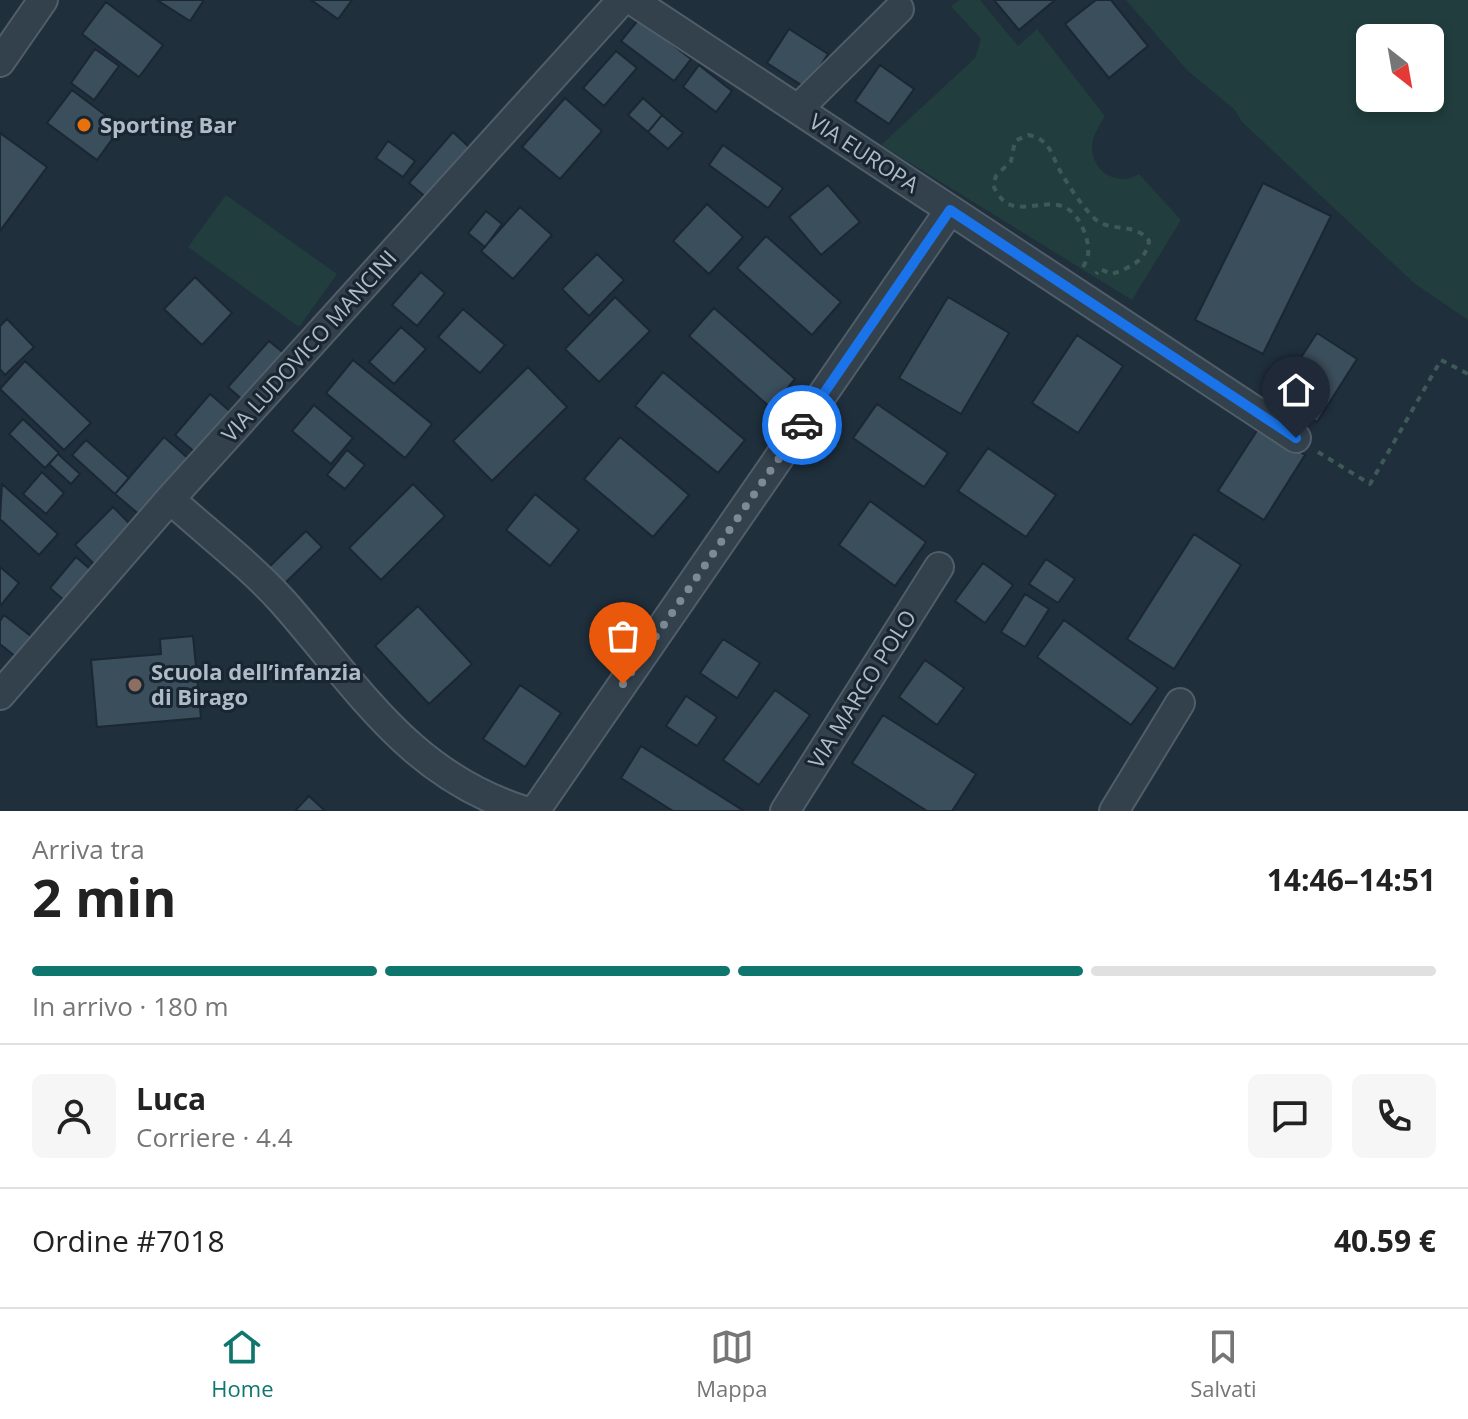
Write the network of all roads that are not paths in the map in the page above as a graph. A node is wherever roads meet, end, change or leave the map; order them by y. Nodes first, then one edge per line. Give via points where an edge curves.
1 (43, 0) edge
2 (622, 0) edge
3 (632, 0) edge
4 (899, 9) dead end
5 (0, 62) edge
6 (798, 109) junction
7 (950, 210) junction
8 (1296, 438) road end
9 (170, 499) junction
10 (939, 567) dead end
11 (0, 695) edge
12 (1180, 703) dead end
13 (525, 811) edge
14 (535, 811) edge
15 (785, 811) edge
16 (1114, 811) edge

1 - 5 street
2 - 9 street, VIA LUDOVICO MANCINI
3 - 6 street, VIA EUROPA
4 - 6 street
6 - 7 street, VIA EUROPA
7 - 8 street, VIA EUROPA
7 - 14 street
9 - 11 street, VIA LUDOVICO MANCINI
9 - 13 street via 281,600 382,721 436,768 486,799
10 - 15 street, VIA MARCO POLO
12 - 16 street

